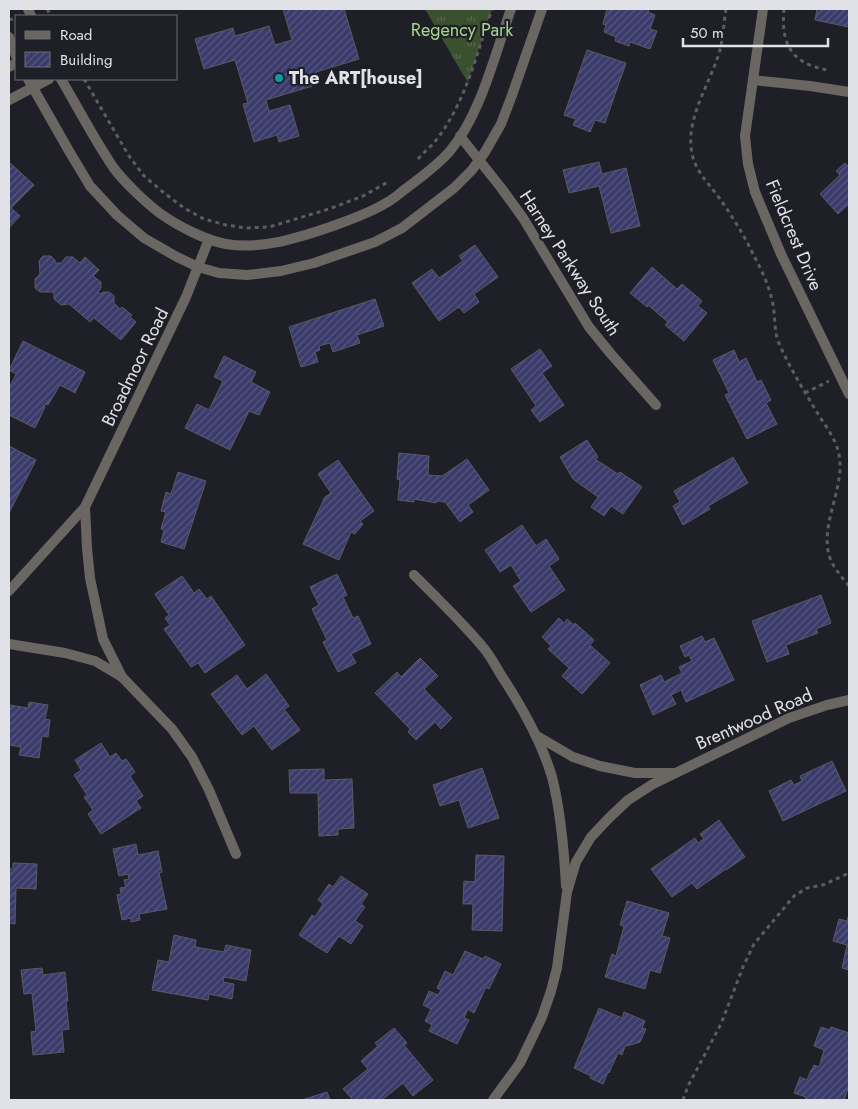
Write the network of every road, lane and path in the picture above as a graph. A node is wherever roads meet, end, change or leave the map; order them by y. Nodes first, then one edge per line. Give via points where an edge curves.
1 (492, 9) edge
2 (511, 9) edge
3 (542, 9) edge
4 (726, 9) edge
5 (763, 9) edge
6 (784, 9) edge
7 (9, 37) edge
8 (15, 53) edge
9 (827, 70) dead end
10 (44, 80) edge
11 (62, 80) edge
12 (85, 80) edge
13 (753, 80) junction
14 (31, 83) edge
15 (849, 92) edge
16 (9, 100) edge
17 (460, 136) junction
18 (479, 160) junction
19 (412, 164) dead end
20 (392, 179) dead end
21 (209, 239) junction
22 (198, 267) junction
23 (849, 394) edge
24 (656, 405) dead end
25 (85, 507) junction
26 (414, 575) dead end
27 (849, 586) edge
28 (9, 591) edge
29 (9, 644) edge
30 (122, 677) junction
31 (849, 700) edge
32 (537, 736) junction
33 (674, 773) junction
34 (236, 854) dead end
35 (849, 874) edge
36 (567, 892) junction
37 (493, 1100) edge
38 (683, 1100) edge

1 - 19 path via 454,114 436,141
2 - 17 street via 475,111
3 - 18 street via 501,124
4 - 27 path via 720,50 694,121 693,158 698,172 720,200 765,278 772,297 776,335 838,451 839,482 828,544 830,558
5 - 13 street, Fieldcrest Drive
6 - 9 path via 783,28 792,52 804,62
7 - 8 street
10 - 14 street
11 - 21 street via 114,168 137,193 161,214
12 - 20 path via 144,176 184,208 204,219 246,228 269,227 363,196
13 - 15 street
13 - 23 street, Fieldcrest Drive via 745,136 755,192 781,254
14 - 16 street
14 - 22 street via 90,186 144,238
17 - 18 street, Harney Parkway South
17 - 21 street via 434,166 387,203 364,215 276,242 246,246
18 - 22 street via 454,188 429,208 402,228 375,242 281,271 247,275 219,273
18 - 24 street, Harney Parkway South via 524,218 589,327
21 - 22 street, Broadmoor Road
22 - 25 street, Broadmoor Road
25 - 28 street, Broadmoor Road
25 - 30 street, Broadmoor Road via 90,578 96,609 103,639
26 - 32 street, Brentwood Road via 484,648
29 - 30 street, Broadmoor Road via 95,661
30 - 34 street, Broadmoor Road via 172,728 192,757
31 - 33 street, Brentwood Road via 789,718
32 - 33 street, Brentwood Road via 573,757 600,766 635,773
32 - 36 street, Brentwood Road via 552,776 558,805
33 - 36 street, Brentwood Road via 628,800 591,837 576,862
35 - 38 path via 807,888 794,896 754,944 721,1024
36 - 37 street, Brentwood Road via 558,968 542,1017 520,1063

